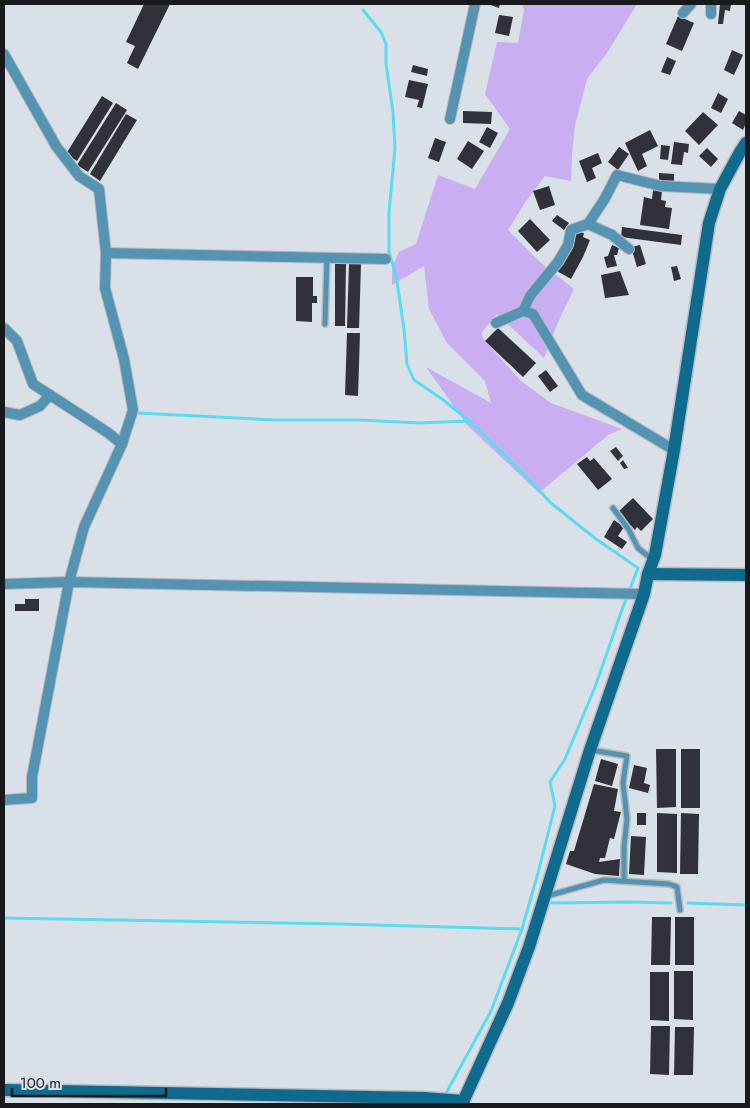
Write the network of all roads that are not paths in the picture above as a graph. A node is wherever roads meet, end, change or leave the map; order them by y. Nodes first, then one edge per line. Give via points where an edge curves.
1 (475, 4) edge
2 (691, 4) edge
3 (683, 13) dead end
4 (4, 54) edge
5 (450, 119) dead end
6 (746, 143) edge
7 (720, 188) junction
8 (588, 224) junction
9 (629, 249) dead end
10 (106, 253) junction
11 (326, 258) junction
12 (386, 259) dead end
13 (523, 311) junction
14 (496, 323) dead end
15 (326, 324) dead end
16 (4, 328) edge
17 (50, 395) junction
18 (4, 412) edge
19 (122, 444) junction
20 (674, 450) junction
21 (613, 508) dead end
22 (653, 560) junction
23 (648, 574) junction
24 (746, 575) edge
25 (69, 582) junction
26 (4, 584) edge
27 (633, 594) junction
28 (590, 750) junction
29 (4, 800) edge
30 (624, 881) junction
31 (544, 897) junction
32 (680, 910) dead end
33 (4, 1090) edge
34 (460, 1101) edge

1 - 5 street
2 - 3 street
4 - 10 street via 56,146 78,176 99,190
6 - 7 street
7 - 8 street via 661,186 617,175
7 - 20 street via 709,223
8 - 9 street via 612,235
8 - 13 street via 571,230 568,245 558,262 530,296
10 - 11 street
10 - 19 street via 106,288 133,410
11 - 12 street
11 - 15 lane
13 - 14 street
13 - 20 street via 533,314 582,395
16 - 17 street via 17,341 33,384
17 - 18 street via 40,406 20,416
17 - 19 street
19 - 25 street via 84,527
20 - 22 street
21 - 22 lane via 638,548
22 - 23 street
23 - 24 street
23 - 27 street
25 - 26 street
25 - 27 street
25 - 29 street via 32,776 32,798
27 - 28 street
28 - 30 lane via 627,756 623,783 627,819
28 - 31 street
30 - 31 lane via 604,880
30 - 32 lane via 677,887
31 - 34 street via 508,1003
33 - 34 street

